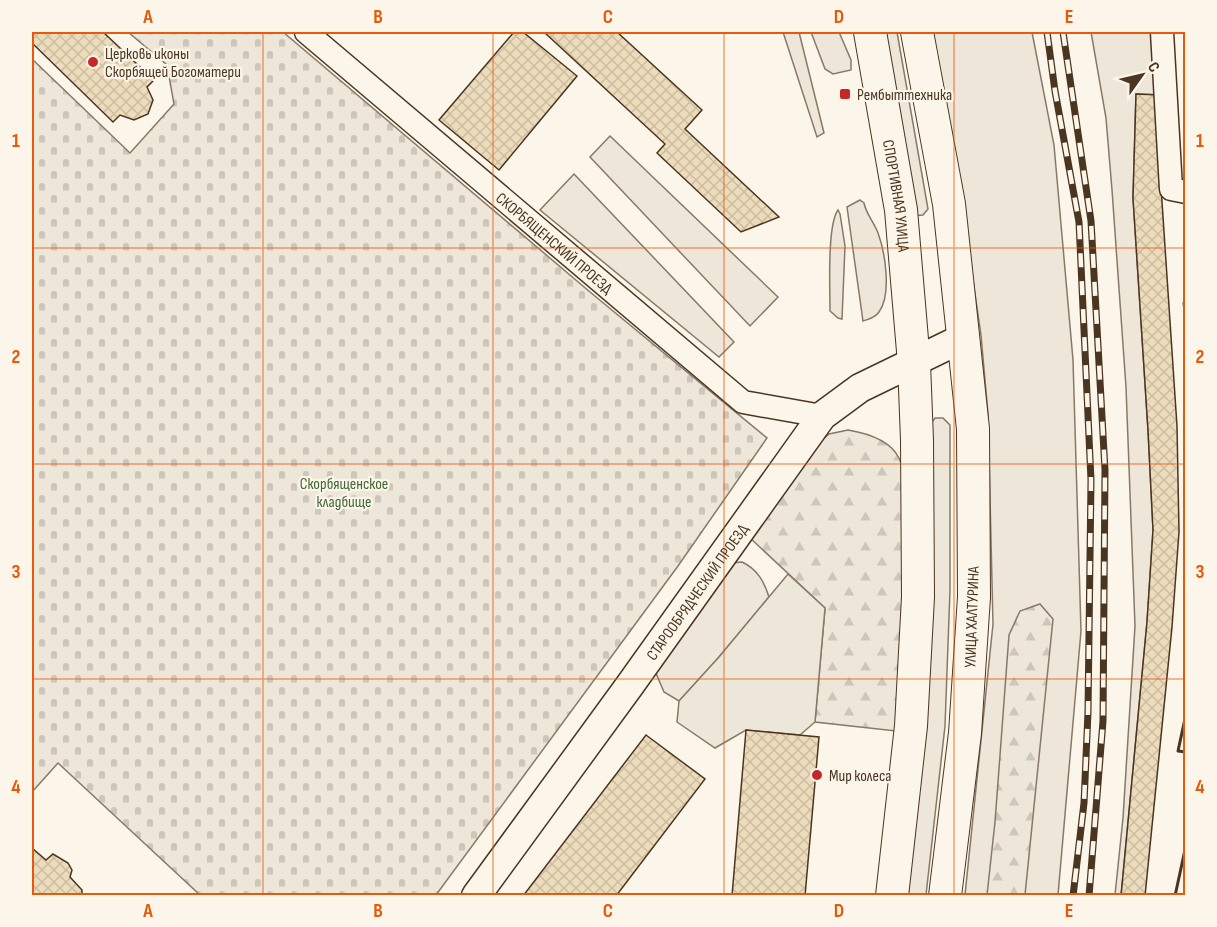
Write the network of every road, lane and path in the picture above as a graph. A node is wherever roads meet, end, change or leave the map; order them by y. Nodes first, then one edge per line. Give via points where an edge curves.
1 (306, 32) edge
2 (870, 32) edge
3 (917, 32) edge
4 (1162, 32) edge
5 (1185, 192) edge
6 (963, 338) junction
7 (914, 363) junction
8 (822, 416) junction
9 (476, 896) edge
10 (892, 896) edge
11 (945, 896) edge

1 - 8 street, СКОРБЯЩЕНСКИЙ ПРОЕЗД via 743,402
2 - 7 main road, СПОРТИВНАЯ УЛИЦА via 901,210
3 - 6 main road via 949,204
4 - 5 street via 1171,189
6 - 7 street, СТАРООБРЯДЧЕСКИЙ ПРОЕЗД
6 - 11 main road, УЛИЦА ХАЛТУРИНА via 973,429 974,597 965,733
7 - 8 street, СТАРООБРЯДЧЕСКИЙ ПРОЕЗД via 860,388
7 - 10 main road via 918,597 911,726
8 - 9 street, СТАРООБРЯДЧЕСКИЙ ПРОЕЗД

